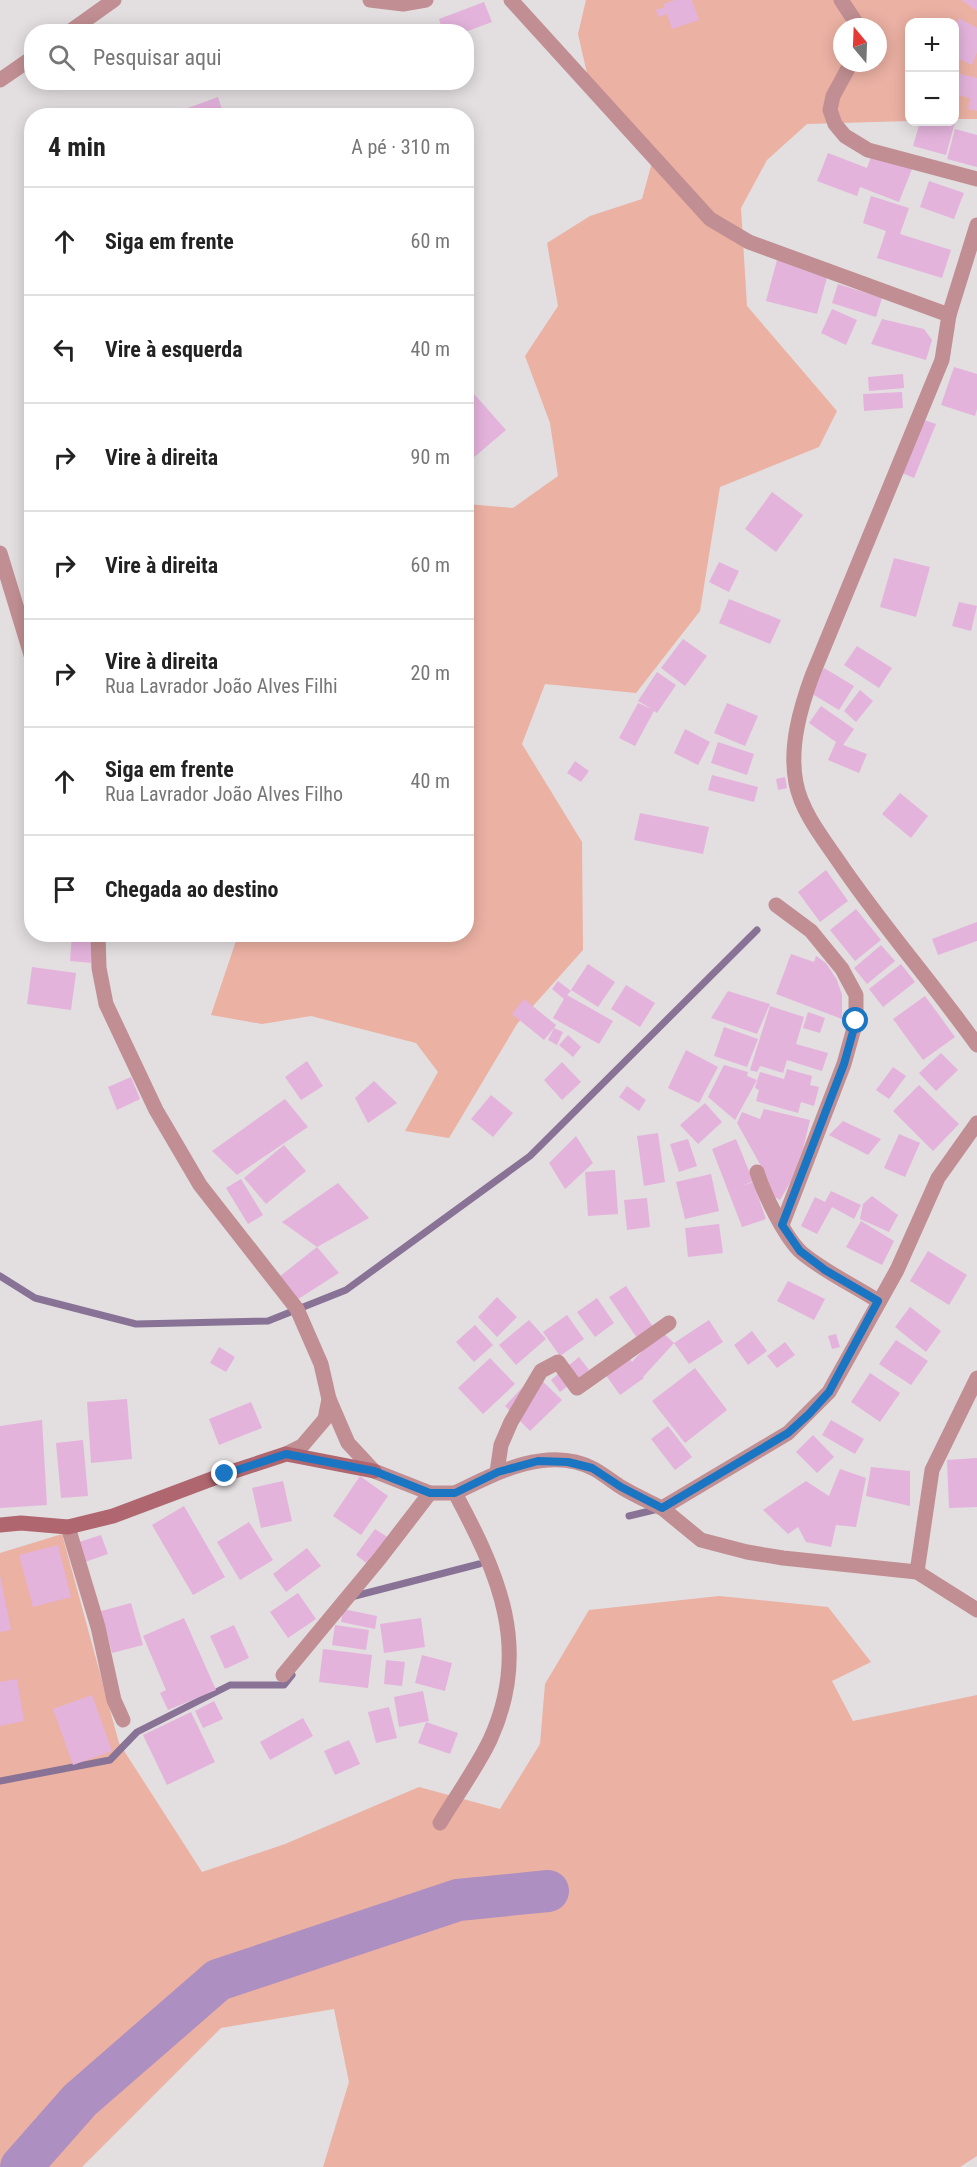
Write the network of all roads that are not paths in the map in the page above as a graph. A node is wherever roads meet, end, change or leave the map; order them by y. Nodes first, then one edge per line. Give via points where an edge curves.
1 (114, 0) edge
2 (370, 0) edge
3 (426, 0) edge
4 (511, 0) edge
5 (841, 0) edge
6 (853, 18) edge
7 (80, 24) edge
8 (24, 64) edge
9 (846, 72) edge
10 (0, 80) edge
11 (977, 179) edge
12 (977, 225) edge
13 (949, 315) junction
14 (0, 553) edge
15 (24, 632) edge
16 (776, 904) dead end
17 (98, 942) edge
18 (977, 1045) edge
19 (977, 1123) edge
20 (757, 1172) dead end
21 (782, 1225) junction
22 (878, 1301) junction
23 (669, 1323) dead end
24 (977, 1378) edge
25 (329, 1399) junction
26 (286, 1454) junction
27 (374, 1471) junction
28 (498, 1472) junction
29 (430, 1493) junction
30 (455, 1493) junction
31 (662, 1508) junction
32 (0, 1525) edge
33 (68, 1527) junction
34 (918, 1572) junction
35 (977, 1610) edge
36 (283, 1675) dead end
37 (123, 1720) dead end
38 (440, 1823) dead end

1 - 7 street
2 - 3 street via 403,4
4 - 13 street via 710,219 750,242
5 - 6 street
8 - 10 street
9 - 11 street via 830,110 845,136 868,150
12 - 13 street
13 - 18 street via 942,360 802,702 793,757 796,784 824,841
14 - 15 street
16 - 21 street via 811,931 842,969 856,995 856,1021 844,1064
17 - 25 street via 106,1004 146,1088 200,1185 297,1309 321,1364
19 - 22 street via 938,1178 897,1270
20 - 21 street
21 - 22 street via 800,1251
22 - 31 street via 829,1392 809,1414 788,1433
23 - 28 street via 577,1388 558,1362 541,1371 501,1445
24 - 34 street via 932,1470
25 - 26 street via 325,1419 316,1431 302,1446
25 - 27 street via 348,1443
26 - 27 street
26 - 33 street via 113,1516
27 - 29 street
28 - 30 street
28 - 31 street via 538,1461 568,1462 592,1468
29 - 30 street
29 - 36 street
30 - 38 street via 477,1535 501,1597 510,1650 502,1710 489,1742
31 - 34 street via 701,1540 747,1552
32 - 33 street
33 - 37 street via 98,1627 114,1700
34 - 35 street

